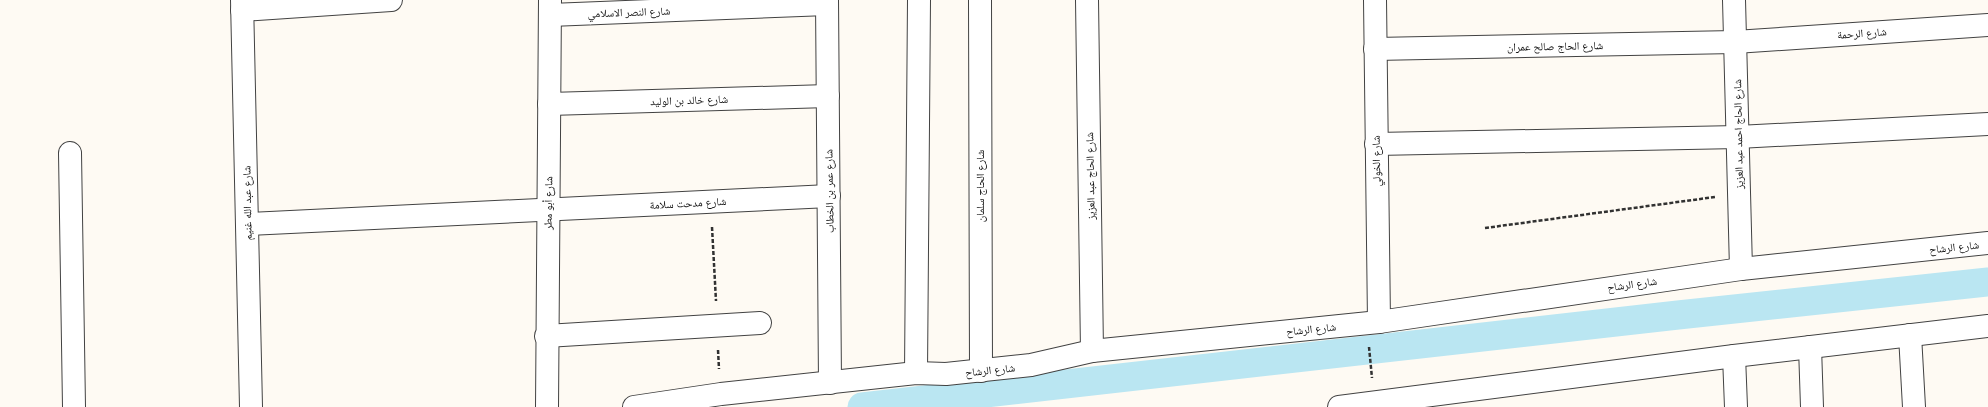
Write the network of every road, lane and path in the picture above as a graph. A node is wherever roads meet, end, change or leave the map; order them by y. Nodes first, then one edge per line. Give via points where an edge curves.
1 (391, 0) edge
2 (919, 0) edge
3 (980, 0) edge
4 (1087, 0) edge
5 (1374, 0) edge
6 (1734, 0) edge
7 (827, 2) edge
8 (242, 5) edge
9 (550, 8) edge
10 (1988, 25) edge
11 (1735, 42) junction
12 (1375, 49) junction
13 (828, 96) junction
14 (549, 104) junction
15 (1988, 124) edge
16 (1738, 137) junction
17 (1376, 144) junction
18 (70, 153) dead end
19 (1739, 193) junction
20 (829, 196) junction
21 (711, 202) junction
22 (548, 210) junction
23 (248, 224) junction
24 (1485, 228) dead end
25 (1988, 244) edge
26 (1741, 269) junction
27 (1373, 322) junction
28 (760, 323) dead end
29 (717, 326) junction
30 (1988, 326) edge
31 (1910, 335) junction
32 (546, 336) junction
33 (1810, 347) junction
34 (1092, 351) junction
35 (1734, 356) junction
36 (981, 371) junction
37 (916, 373) junction
38 (830, 382) junction
39 (721, 394) junction
40 (1370, 404) edge
41 (74, 407) edge
42 (251, 407) edge
43 (546, 407) edge
44 (634, 407) edge
45 (1339, 407) edge
46 (1736, 407) edge
47 (1812, 407) edge
48 (1914, 407) edge

1 - 8 street
2 - 37 street
3 - 36 street, شارع الحاج سلمان
4 - 34 street, شارع الحاج عبد العزيز
5 - 12 street, شارع الخولي
6 - 11 street, شارع الحاج احمد عبد العزيز
7 - 9 street, شارع النصر الاسلامي
7 - 13 street, شارع عمر بن الخطاب
8 - 23 street, شارع عبد الله غنيم
9 - 14 street, شارع أبو مطر
10 - 11 street, شارع الرحمة
11 - 12 street, شارع الحاج صالح عمران
11 - 16 street, شارع الحاج احمد عبد العزيز
12 - 17 street, شارع الخولي
13 - 14 street, شارع خالد بن الوليد
13 - 20 street, شارع عمر بن الخطاب
14 - 22 street, شارع أبو مطر
15 - 16 street
16 - 17 street
16 - 19 street, شارع الحاج احمد عبد العزيز
17 - 27 street, شارع الخولي
18 - 41 street
19 - 24 path
19 - 26 street, شارع الحاج احمد عبد العزيز
20 - 21 street, شارع مدحت سلامة
20 - 38 street, شارع عمر بن الخطاب
21 - 22 street, شارع مدحت سلامة
21 - 29 path
22 - 23 street, شارع مدحت سلامة
22 - 32 street, شارع أبو مطر
23 - 42 street, شارع عبد الله غنيم
25 - 26 street, شارع الرشاح
26 - 27 street, شارع الرشاح
27 - 34 street, شارع الرشاح
27 - 40 path
28 - 29 street
29 - 32 street
29 - 39 path
30 - 31 street
31 - 33 street
31 - 48 street
32 - 43 street, شارع أبو مطر
33 - 35 street
33 - 47 street
34 - 36 street, شارع الرشاح via 1031,365
35 - 40 street
35 - 46 street
36 - 37 street, شارع الرشاح
37 - 38 street, شارع الرشاح
38 - 39 street, شارع الرشاح
39 - 44 street, شارع الرشاح
40 - 45 street

